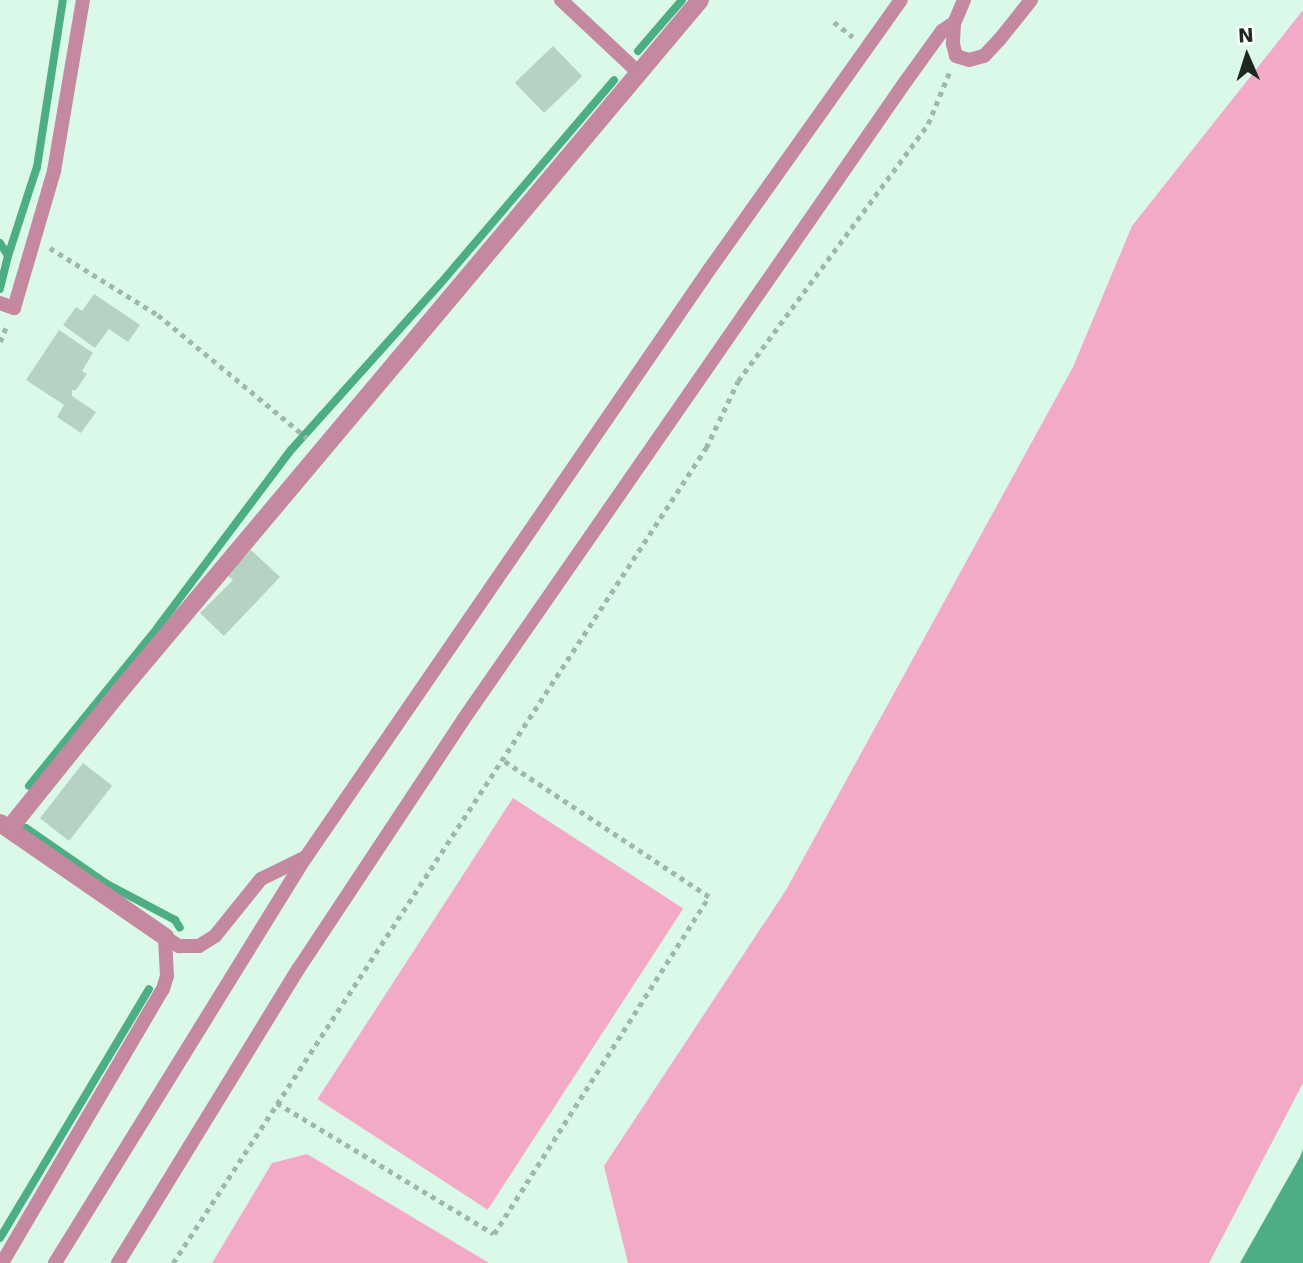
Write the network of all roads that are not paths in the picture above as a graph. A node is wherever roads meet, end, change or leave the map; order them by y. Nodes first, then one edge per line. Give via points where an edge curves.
1 (83, 0) edge
2 (561, 0) edge
3 (699, 0) edge
4 (901, 0) edge
5 (964, 0) edge
6 (1031, 0) edge
7 (954, 23) junction
8 (639, 73) junction
9 (7, 306) edge
10 (4, 826) edge
11 (306, 857) junction
12 (165, 937) junction
13 (2, 1263) edge
14 (55, 1263) edge
15 (118, 1263) edge

1 - 9 lane via 54,171 35,238
2 - 8 lane
3 - 8 street
4 - 11 lane
5 - 7 lane
6 - 7 lane via 984,56 969,60 956,56
7 - 15 lane via 942,31 906,81 463,720 299,968
8 - 10 street
10 - 12 street
11 - 12 lane via 261,879 215,936 199,947 179,946
11 - 14 lane
12 - 13 lane via 163,989

